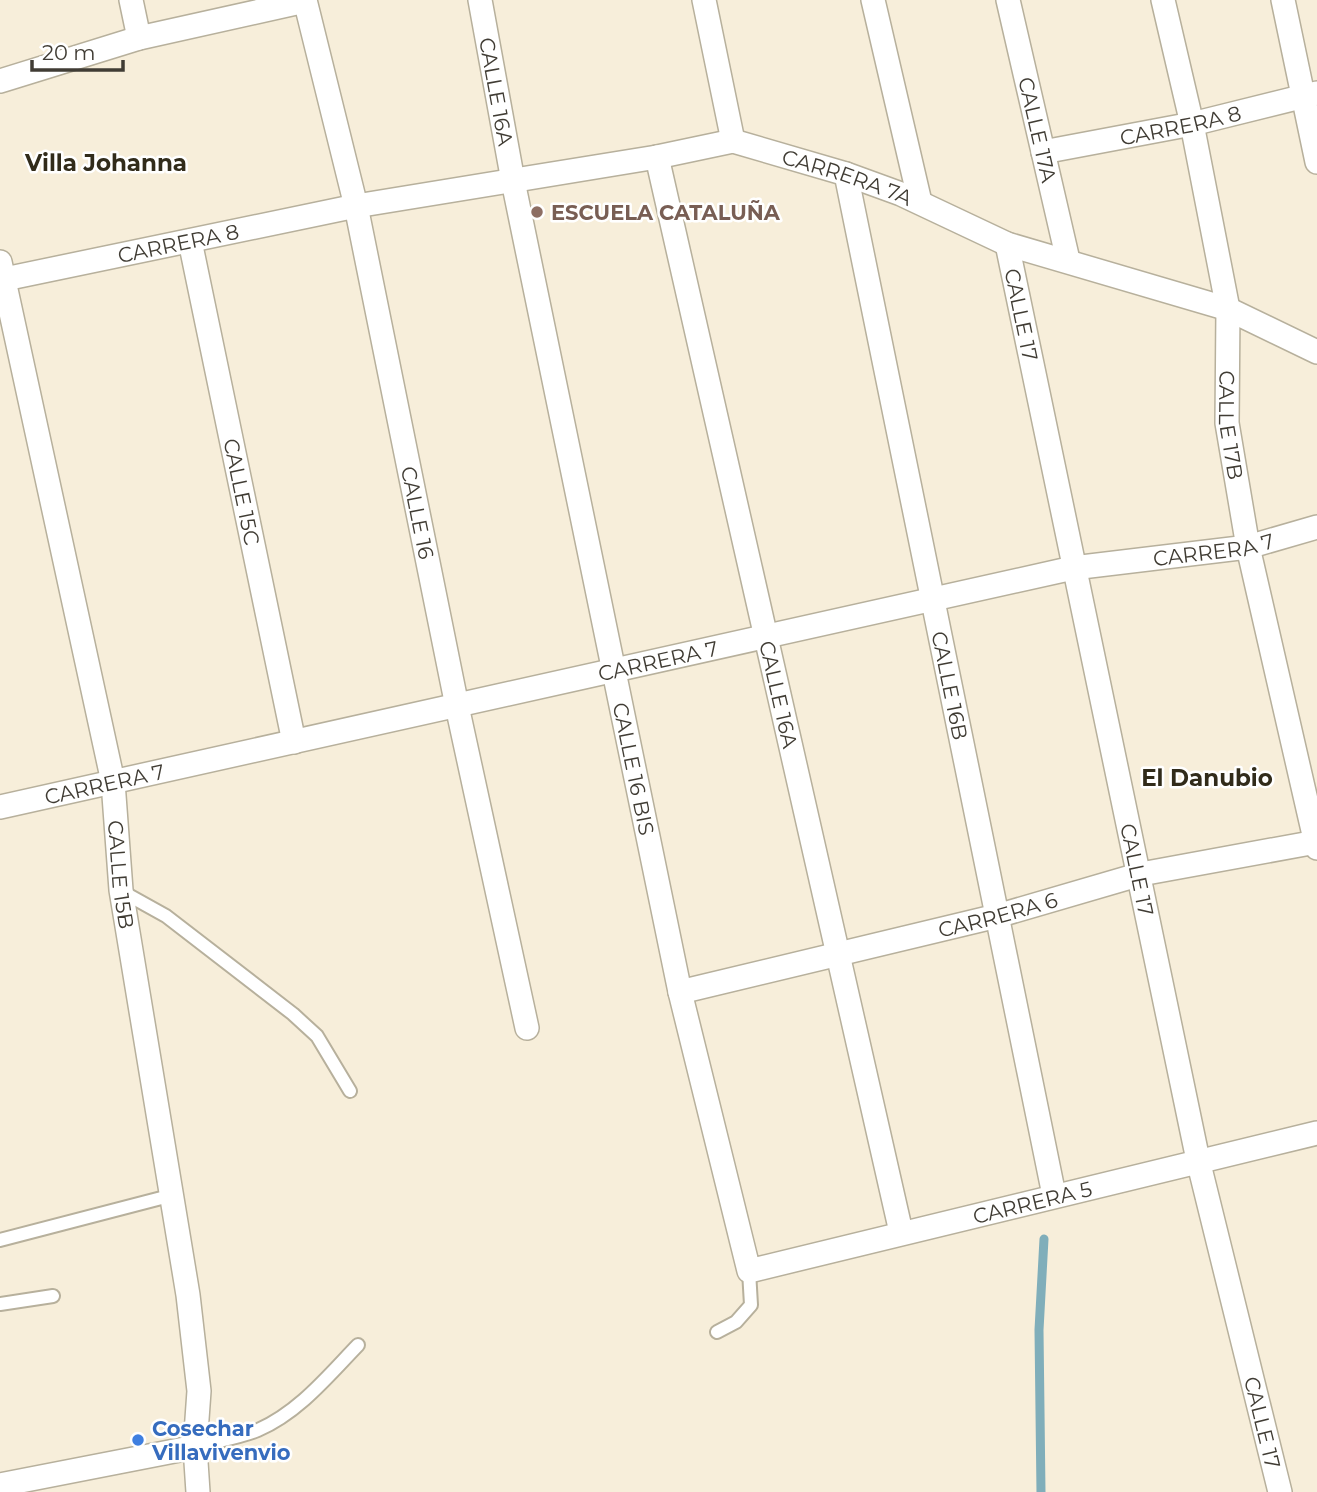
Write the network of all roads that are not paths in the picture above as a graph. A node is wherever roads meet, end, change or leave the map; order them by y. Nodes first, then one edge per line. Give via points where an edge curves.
1 (131, 0) edge
2 (305, 0) edge
3 (480, 0) edge
4 (704, 0) edge
5 (873, 0) edge
6 (1008, 0) edge
7 (1163, 0) edge
8 (1283, 0) edge
9 (139, 38) junction
10 (0, 81) edge
11 (1310, 95) edge
12 (1192, 124) junction
13 (733, 141) junction
14 (1043, 152) junction
15 (657, 157) junction
16 (1317, 162) edge
17 (846, 174) junction
18 (513, 181) junction
19 (920, 202) junction
20 (356, 206) junction
21 (190, 241) junction
22 (1007, 243) junction
23 (1068, 260) junction
24 (1, 274) edge
25 (1228, 309) junction
26 (1317, 352) edge
27 (1317, 527) edge
28 (1248, 547) junction
29 (1073, 568) junction
30 (933, 600) junction
31 (766, 637) junction
32 (614, 671) junction
33 (457, 706) junction
34 (295, 742) junction
35 (113, 782) junction
36 (0, 807) edge
37 (1316, 845) edge
38 (1141, 874) junction
39 (121, 890) junction
40 (997, 916) junction
41 (838, 954) junction
42 (680, 992) junction
43 (527, 1028) dead end
44 (350, 1091) dead end
45 (1317, 1133) edge
46 (1198, 1160) junction
47 (173, 1195) junction
48 (1054, 1195) junction
49 (901, 1232) junction
50 (0, 1240) edge
51 (749, 1271) junction
52 (53, 1296) dead end
53 (0, 1304) edge
54 (717, 1332) dead end
55 (358, 1345) dead end
56 (195, 1447) junction
57 (0, 1485) edge
58 (198, 1492) edge
59 (1280, 1492) edge

1 - 9 street
2 - 9 street
2 - 20 street, CALLE 16
3 - 18 street, CALLE 16A
4 - 13 street
5 - 19 street
6 - 14 street, CALLE 17A
7 - 12 street, CALLE 17B
8 - 11 street
9 - 10 street
11 - 12 street, CARRERA 8
11 - 16 street
12 - 14 street, CARRERA 8
12 - 25 street, CALLE 17B
13 - 15 street, CARRERA 7A
13 - 17 street, CARRERA 7A
14 - 23 street, CALLE 17A
15 - 18 street, CARRERA 7A
15 - 31 street, CALLE 16A
17 - 19 street, CARRERA 7A
17 - 30 street, CALLE 16B
18 - 20 street, CARRERA 7A
18 - 32 street, CALLE 16 BIS
19 - 22 street, CARRERA 7A
20 - 21 street, CARRERA 8
20 - 33 street, CALLE 16
21 - 24 street, CARRERA 8
21 - 34 street, CALLE 15C
22 - 23 street, CARRERA 7A
22 - 29 street, CALLE 17
23 - 25 street, CARRERA 7A
24 - 35 street, CALLE 15B
25 - 26 street, CARRERA 7A
25 - 28 street, CALLE 17B via 1227,423
27 - 28 street, CARRERA 7
28 - 29 street, CARRERA 7
28 - 37 street, CALLE 17B
29 - 30 street, CARRERA 7
29 - 38 street, CALLE 17
30 - 31 street, CARRERA 7
30 - 40 street, CALLE 16B
31 - 32 street, CARRERA 7
31 - 41 street, CALLE 16A
32 - 33 street, CARRERA 7
32 - 42 street, CALLE 16 BIS
33 - 34 street, CARRERA 7
33 - 43 street, CALLE 16
34 - 35 street, CARRERA 7
35 - 36 street, CARRERA 7
35 - 39 street, CALLE 15B
37 - 38 street, CARRERA 6
38 - 40 street, CARRERA 6
38 - 46 street, CALLE 17
39 - 44 lane via 166,916 293,1014 317,1036
39 - 47 street, CALLE 15B
40 - 41 street, CARRERA 6
40 - 48 street, CALLE 16B
41 - 42 street, CARRERA 6
41 - 49 street, CALLE 16A
42 - 51 street, CALLE 16 BIS
45 - 46 street, CARRERA 5
46 - 48 street, CARRERA 5
46 - 59 street, CALLE 17
47 - 50 lane
47 - 56 street, CALLE 15B via 200,1391
48 - 49 street, CARRERA 5
49 - 51 street, CARRERA 5
51 - 54 lane via 751,1305 736,1322
52 - 53 lane
55 - 56 lane via 300,1405 258,1430
56 - 57 street
56 - 58 street, CALLE 15B

